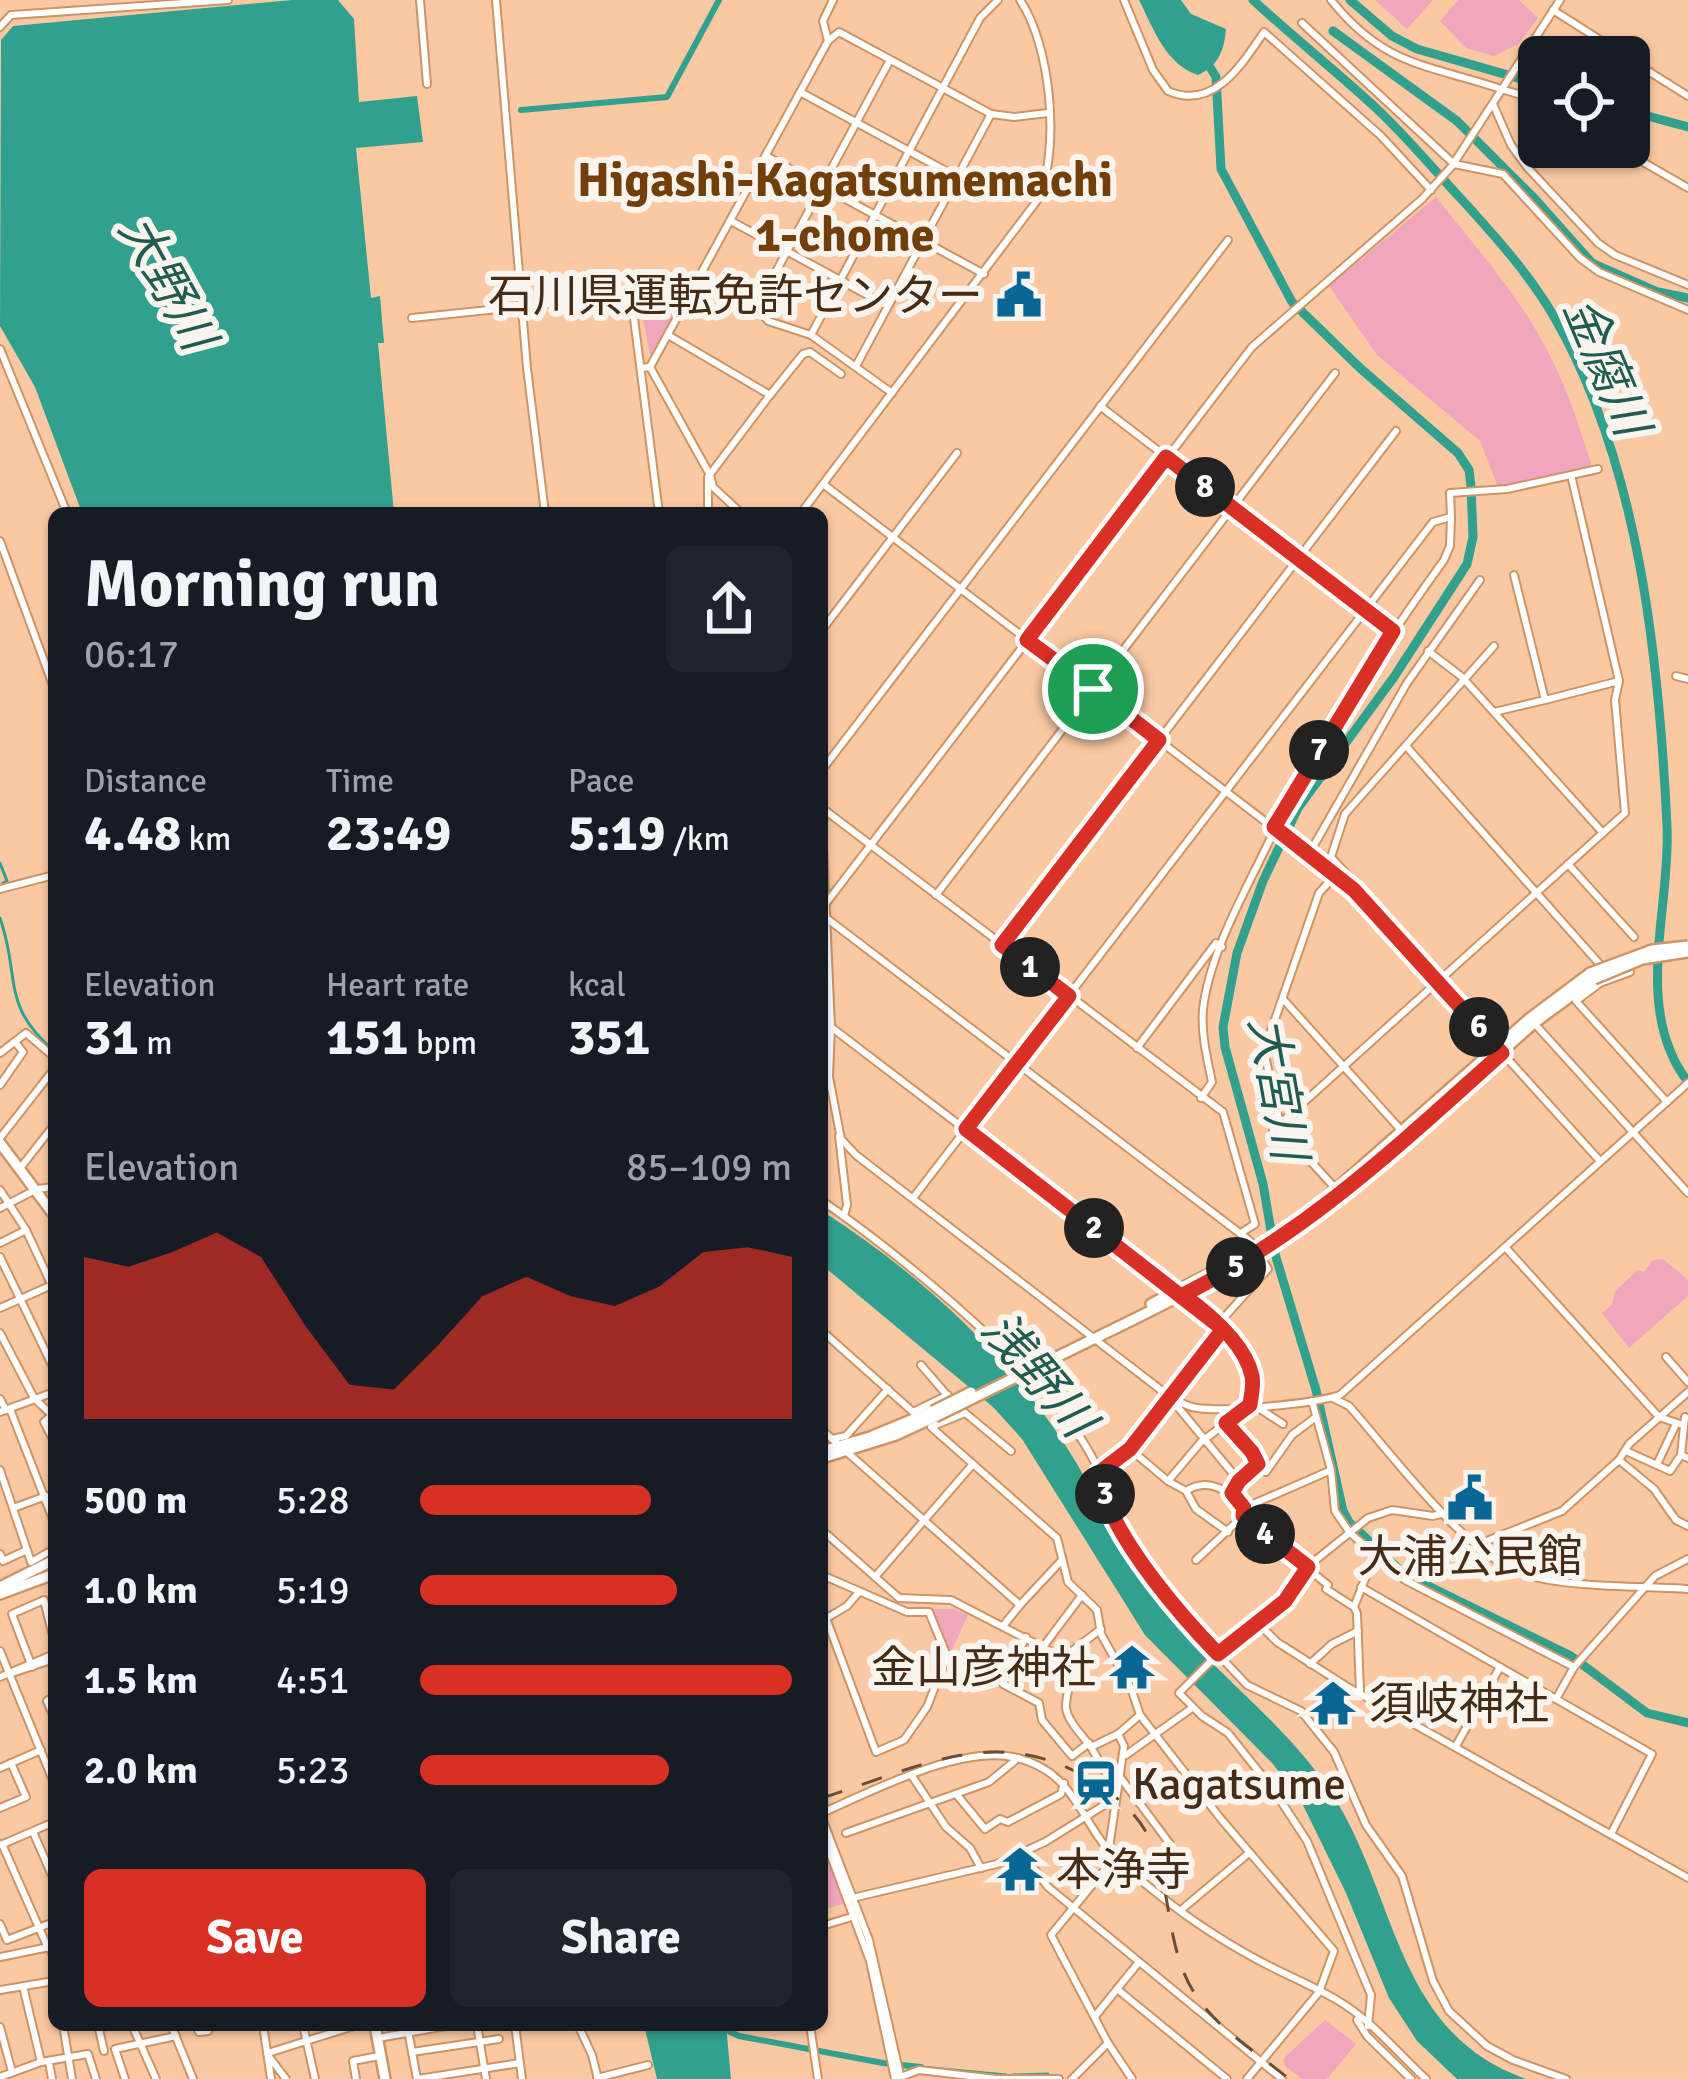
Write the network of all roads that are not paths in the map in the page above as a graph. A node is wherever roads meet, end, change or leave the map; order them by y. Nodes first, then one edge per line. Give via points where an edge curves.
1 (228, 0) edge
2 (420, 0) edge
3 (496, 0) edge
4 (833, 0) edge
5 (998, 0) edge
6 (1020, 0) edge
7 (1124, 0) edge
8 (1331, 0) edge
9 (1560, 0) edge
10 (1553, 10) junction
11 (1301, 23) dead end
12 (0, 27) edge
13 (1594, 36) edge
14 (828, 41) junction
15 (890, 59) junction
16 (1650, 72) edge
17 (427, 84) dead end
18 (943, 88) junction
19 (1502, 90) junction
20 (800, 92) junction
21 (1518, 92) edge
22 (1688, 96) edge
23 (1493, 104) junction
24 (1048, 113) junction
25 (991, 115) junction
26 (855, 123) junction
27 (909, 152) junction
28 (766, 156) junction
29 (1453, 165) junction
30 (1650, 166) edge
31 (957, 177) junction
32 (821, 186) junction
33 (1688, 188) edge
34 (1432, 189) junction
35 (874, 213) junction
36 (730, 220) junction
37 (923, 240) junction
38 (1228, 240) dead end
39 (787, 251) junction
40 (984, 274) junction
41 (839, 280) junction
42 (1688, 285) edge
43 (691, 293) junction
44 (631, 295) junction
45 (888, 306) junction
46 (523, 308) junction
47 (1688, 310) edge
48 (412, 318) dead end
49 (668, 335) junction
50 (811, 335) junction
51 (0, 349) edge
52 (856, 366) junction
53 (645, 368) junction
54 (1335, 373) dead end
55 (841, 374) dead end
56 (892, 393) junction
57 (770, 395) junction
58 (1100, 406) junction
59 (1396, 431) dead end
60 (957, 453) dead end
61 (1166, 457) junction
62 (1598, 469) dead end
63 (710, 475) junction
64 (1571, 475) junction
65 (823, 484) junction
66 (65, 507) edge
67 (544, 507) edge
68 (658, 507) edge
69 (708, 507) edge
70 (735, 507) edge
71 (806, 507) edge
72 (1232, 508) junction
73 (1451, 517) junction
74 (894, 538) junction
75 (0, 541) edge
76 (1298, 558) junction
77 (1514, 575) dead end
78 (1480, 580) dead end
79 (961, 589) junction
80 (1366, 610) junction
81 (828, 621) edge
82 (1393, 631) junction
83 (1027, 640) junction
84 (1494, 646) dead end
85 (1428, 651) junction
86 (48, 672) edge
87 (1676, 676) dead end
88 (1688, 679) edge
89 (1465, 680) junction
90 (1619, 681) junction
91 (1093, 689) junction
92 (1545, 700) junction
93 (1494, 712) junction
94 (1159, 740) junction
95 (1406, 746) junction
96 (828, 762) edge
97 (1226, 791) junction
98 (828, 813) edge
99 (1275, 828) junction
100 (1603, 833) junction
101 (871, 845) junction
102 (1309, 854) junction
103 (1568, 864) junction
104 (48, 877) edge
105 (828, 879) edge
106 (842, 881) junction
107 (1348, 885) junction
108 (0, 889) edge
109 (1537, 893) junction
110 (936, 895) junction
111 (828, 900) edge
112 (828, 918) edge
113 (1634, 937) dead end
114 (1002, 945) junction
115 (1222, 947) junction
116 (1688, 949) edge
117 (1630, 972) dead end
118 (1592, 976) junction
119 (1612, 978) junction
120 (1438, 981) junction
121 (828, 995) edge
122 (1069, 996) junction
123 (1282, 999) junction
124 (1534, 1023) junction
125 (831, 1027) junction
126 (15, 1042) junction
127 (1136, 1048) junction
128 (1500, 1050) junction
129 (48, 1052) edge
130 (0, 1053) edge
131 (1017, 1063) junction
132 (1343, 1066) junction
133 (48, 1076) edge
134 (1688, 1083) edge
135 (0, 1084) edge
136 (1201, 1098) junction
137 (1667, 1102) junction
138 (1276, 1127) junction
139 (838, 1128) junction
140 (966, 1129) junction
141 (1403, 1132) junction
142 (1633, 1132) junction
143 (48, 1133) edge
144 (0, 1140) edge
145 (1600, 1161) junction
146 (21, 1167) junction
147 (48, 1188) edge
148 (37, 1189) junction
149 (0, 1190) edge
150 (1337, 1190) junction
151 (1688, 1193) edge
152 (913, 1198) junction
153 (11, 1203) junction
154 (828, 1205) edge
155 (48, 1206) edge
156 (0, 1208) edge
157 (844, 1216) junction
158 (1304, 1221) junction
159 (26, 1230) junction
160 (1240, 1233) junction
161 (0, 1243) edge
162 (1506, 1247) junction
163 (1260, 1249) junction
164 (0, 1257) edge
165 (48, 1276) edge
166 (48, 1288) edge
167 (1180, 1293) junction
168 (21, 1299) junction
169 (0, 1308) edge
170 (1221, 1326) junction
171 (0, 1333) edge
172 (828, 1335) edge
173 (1088, 1338) junction
174 (48, 1356) edge
175 (1666, 1357) dead end
176 (921, 1365) dead end
177 (1688, 1382) edge
178 (888, 1389) junction
179 (1688, 1392) edge
180 (48, 1393) edge
181 (948, 1396) junction
182 (1170, 1397) junction
183 (34, 1398) junction
184 (1330, 1398) junction
185 (0, 1399) edge
186 (1312, 1401) junction
187 (1252, 1405) junction
188 (5, 1410) edge
189 (48, 1411) edge
190 (964, 1413) junction
191 (1659, 1417) junction
192 (1316, 1418) junction
193 (1226, 1423) junction
194 (1283, 1424) dead end
195 (1683, 1426) edge
196 (828, 1435) edge
197 (1205, 1439) junction
198 (839, 1445) junction
199 (1130, 1449) junction
200 (828, 1451) edge
201 (1011, 1451) dead end
202 (1626, 1451) junction
203 (1685, 1457) edge
204 (1619, 1460) junction
205 (1658, 1462) junction
206 (974, 1464) junction
207 (1257, 1468) junction
208 (0, 1470) edge
209 (1331, 1470) junction
210 (1100, 1472) junction
211 (1168, 1481) junction
212 (1239, 1481) junction
213 (1186, 1491) junction
214 (1232, 1493) junction
215 (46, 1496) junction
216 (48, 1502) edge
217 (16, 1507) junction
218 (1244, 1512) junction
219 (1445, 1513) junction
220 (924, 1521) junction
221 (1687, 1524) edge
222 (1228, 1532) junction
223 (1350, 1533) junction
224 (828, 1535) edge
225 (1476, 1545) junction
226 (28, 1550) junction
227 (48, 1552) edge
228 (0, 1554) edge
229 (1379, 1557) junction
230 (1688, 1559) edge
231 (1062, 1560) junction
232 (1196, 1560) dead end
233 (1308, 1567) junction
234 (48, 1569) edge
235 (48, 1571) edge
236 (875, 1577) junction
237 (828, 1578) edge
238 (1644, 1586) junction
239 (1361, 1587) junction
240 (1688, 1589) edge
241 (0, 1590) edge
242 (859, 1592) junction
243 (1082, 1595) junction
244 (1020, 1605) junction
245 (1354, 1606) junction
246 (48, 1616) edge
247 (828, 1617) edge
248 (1259, 1624) junction
249 (1003, 1626) junction
250 (828, 1629) edge
251 (1100, 1629) junction
252 (1358, 1631) junction
253 (1027, 1636) junction
254 (1043, 1647) junction
255 (0, 1652) edge
256 (1217, 1655) junction
257 (48, 1658) edge
258 (1063, 1658) junction
259 (1577, 1663) junction
260 (1310, 1664) junction
261 (31, 1665) junction
262 (1500, 1667) junction
263 (10, 1673) junction
264 (0, 1678) edge
265 (1360, 1693) junction
266 (1556, 1699) junction
267 (1192, 1708) junction
268 (1140, 1715) junction
269 (1118, 1734) junction
270 (1157, 1736) junction
271 (1090, 1745) junction
272 (1456, 1746) junction
273 (41, 1750) junction
274 (1018, 1758) junction
275 (1124, 1758) junction
276 (11, 1763) junction
277 (0, 1768) edge
278 (48, 1768) edge
279 (912, 1776) junction
280 (1120, 1777) junction
281 (1064, 1783) junction
282 (1116, 1794) junction
283 (957, 1795) junction
284 (933, 1805) junction
285 (0, 1808) edge
286 (828, 1812) edge
287 (1088, 1818) junction
288 (48, 1825) edge
289 (33, 1832) junction
290 (828, 1832) edge
291 (846, 1834) dead end
292 (1611, 1834) junction
293 (1170, 1844) dead end
294 (1, 1845) edge
295 (828, 1846) edge
296 (1109, 1848) junction
297 (1020, 1851) junction
298 (1249, 1852) junction
299 (1114, 1857) junction
300 (48, 1866) edge
301 (981, 1868) junction
302 (1688, 1878) edge
303 (851, 1899) junction
304 (1073, 1908) junction
305 (1181, 1910) junction
306 (855, 1916) junction
307 (0, 1924) edge
308 (48, 1924) edge
309 (828, 1924) edge
310 (38, 1927) junction
311 (48, 1942) edge
312 (48, 1948) edge
313 (0, 1957) edge
314 (1139, 1962) junction
315 (48, 1982) edge
316 (23, 1987) junction
317 (1118, 1989) junction
318 (0, 1990) edge
319 (1319, 1992) junction
320 (1352, 2010) junction
321 (1095, 2016) junction
322 (1368, 2026) junction
323 (0, 2027) edge
324 (64, 2031) edge
325 (99, 2031) edge
326 (135, 2031) edge
327 (174, 2031) edge
328 (264, 2031) edge
329 (304, 2031) edge
330 (324, 2031) edge
331 (377, 2031) edge
332 (401, 2031) edge
333 (408, 2031) edge
334 (478, 2031) edge
335 (516, 2031) edge
336 (581, 2031) edge
337 (811, 2031) edge
338 (176, 2036) junction
339 (378, 2038) junction
340 (500, 2039) dead end
341 (480, 2040) junction
342 (306, 2041) junction
343 (1108, 2043) junction
344 (140, 2044) junction
345 (115, 2049) junction
346 (104, 2051) junction
347 (412, 2053) junction
348 (88, 2054) junction
349 (268, 2054) junction
350 (68, 2056) junction
351 (381, 2056) junction
352 (894, 2059) junction
353 (45, 2062) junction
354 (520, 2063) junction
355 (1262, 2063) junction
356 (648, 2065) dead end
357 (484, 2068) junction
358 (12, 2072) junction
359 (897, 2076) edge
360 (0, 2077) edge
361 (597, 2078) edge
362 (1038, 2078) edge
363 (52, 2079) edge
364 (72, 2079) edge
365 (96, 2079) edge
366 (125, 2079) edge
367 (156, 2079) edge
368 (194, 2079) edge
369 (271, 2079) edge
370 (286, 2079) edge
371 (316, 2079) edge
372 (356, 2079) edge
373 (386, 2079) edge
374 (417, 2079) edge
375 (486, 2079) edge
376 (522, 2079) edge
377 (818, 2079) edge
378 (1059, 2079) edge
379 (1072, 2079) edge
380 (1132, 2079) edge
381 (1227, 2079) edge
382 (1247, 2079) edge
383 (1282, 2079) edge
384 (1412, 2079) edge
385 (1426, 2079) edge
386 (1566, 2079) edge

1 - 12 street via 11,15
2 - 17 street
3 - 46 street
4 - 14 street via 823,21
5 - 18 street
6 - 24 street via 1037,34
7 - 34 street via 1168,92 1211,92 1264,32
8 - 19 street via 1388,54
9 - 10 street
10 - 13 street
10 - 19 street
11 - 29 street
14 - 15 street via 839,32
14 - 20 street
15 - 18 street
15 - 26 street
16 - 22 street
18 - 25 street
18 - 27 street
19 - 21 street
19 - 23 street
20 - 26 street
20 - 28 street
23 - 29 street
23 - 42 street via 1519,156 1598,243
24 - 25 street
24 - 40 street via 1051,158 1039,198
25 - 31 street
26 - 27 street
26 - 32 street
27 - 31 street
27 - 35 street
28 - 32 street
28 - 36 street
29 - 34 street
29 - 47 street via 1504,174 1580,258
30 - 33 street
31 - 37 street
32 - 35 street
32 - 39 street
34 - 61 street via 1252,347
35 - 37 street
35 - 41 street
36 - 39 street
36 - 43 street
37 - 40 street
37 - 45 street
38 - 58 street
39 - 41 street
39 - 50 street via 758,312
40 - 56 street
41 - 45 street
41 - 50 street
43 - 44 street
43 - 49 street
44 - 46 street
44 - 53 street
45 - 52 street
46 - 48 street
46 - 67 street
49 - 53 street
49 - 57 street
50 - 52 street
51 - 66 street
52 - 56 street
53 - 63 street
53 - 68 street
54 - 72 street
55 - 57 street via 803,354
56 - 65 street
57 - 63 street
58 - 61 street
58 - 79 street
59 - 76 street
60 - 74 street
61 - 72 street
61 - 83 street
62 - 64 street
63 - 69 street
63 - 70 street
64 - 73 street via 1450,494
64 - 90 street
65 - 71 street
65 - 74 street
72 - 76 street
72 - 91 street
73 - 80 street via 1433,522
73 - 82 street via 1444,560
74 - 79 street
74 - 81 street
75 - 86 street
76 - 80 street
76 - 94 street
77 - 92 street
78 - 85 street
79 - 83 street
79 - 96 street
80 - 82 street
80 - 97 street
82 - 99 street
83 - 91 street
83 - 101 street
84 - 89 street
85 - 89 street
85 - 102 street
87 - 88 street
89 - 93 street
89 - 95 street
90 - 92 street
90 - 100 street via 1627,808
91 - 94 street
91 - 110 street
92 - 93 street
93 - 100 street
94 - 97 street
94 - 114 street
95 - 107 street via 1345,814 1331,857 1352,880
95 - 109 street
97 - 99 street
97 - 122 street
98 - 101 street
99 - 102 street
99 - 115 street
100 - 103 street
101 - 106 street
101 - 110 street
102 - 107 street
103 - 109 street
103 - 113 street
104 - 108 street
105 - 106 street
106 - 111 street
107 - 120 street
107 - 123 street via 1331,880 1319,892
109 - 119 street
109 - 120 street
110 - 114 street
112 - 131 street
114 - 122 street
115 - 127 street via 1216,943
115 - 136 street via 1204,1005 1212,1082
116 - 118 main road, bridge via 1652,950
117 - 119 street
118 - 124 main road
118 - 128 main road via 1556,996
119 - 137 street via 1576,1001
120 - 128 street
120 - 132 street
121 - 125 street
122 - 127 street
122 - 131 street
123 - 132 street
123 - 138 street via 1264,1051
124 - 128 main road
124 - 142 street
125 - 139 street
125 - 140 street
126 - 129 street via 26,1033
126 - 130 street
126 - 135 street via 23,1052
127 - 136 street
128 - 141 main road
128 - 145 street
128 - 158 main road
131 - 140 street
131 - 160 street
132 - 138 street
132 - 141 street
133 - 144 street
134 - 137 street
136 - 160 street via 1223,1112 1233,1145 1255,1224
137 - 142 street
138 - 150 street
139 - 152 street via 846,1146
139 - 157 street
140 - 152 street
140 - 167 street
141 - 150 main road
142 - 145 street
142 - 151 street
143 - 146 street
144 - 146 main road
145 - 162 street
146 - 148 main road
147 - 148 street
148 - 153 street
148 - 155 main road
149 - 153 street
150 - 158 main road
152 - 173 street
153 - 156 street
153 - 159 street
154 - 157 street
157 - 210 street via 1016,1359
158 - 163 main road
159 - 161 street
159 - 165 street
160 - 163 street
162 - 184 street
162 - 191 street
163 - 167 main road
163 - 170 street via 1268,1269
164 - 168 street
166 - 168 street
167 - 170 street
167 - 173 main road
168 - 169 street
168 - 174 street
170 - 182 street
170 - 187 street via 1250,1370
171 - 183 street
172 - 178 street
173 - 182 street
173 - 198 main road, bridge via 934,1414
175 - 177 street
176 - 181 street
178 - 181 street via 913,1412
178 - 198 street
179 - 191 street
180 - 183 street
181 - 190 street
182 - 187 street via 1198,1408
182 - 197 street
182 - 199 street
183 - 188 street
183 - 189 street
184 - 186 street
184 - 219 street via 1349,1406
185 - 188 street
186 - 187 street
186 - 192 street
187 - 193 street
187 - 194 street
188 - 215 street
190 - 201 street
190 - 206 street via 931,1427
191 - 195 street
191 - 202 street
192 - 207 street via 1292,1435 1266,1472
192 - 209 street
193 - 197 street
193 - 207 street
195 - 203 street
195 - 205 street
196 - 198 street
197 - 211 street
197 - 212 street
198 - 200 main road
198 - 220 street
199 - 210 street
199 - 211 street
202 - 204 street
202 - 205 street
203 - 205 street via 1670,1471
204 - 221 street
204 - 225 street via 1562,1511
206 - 220 street
206 - 231 street via 1057,1538
207 - 212 street
208 - 217 street
209 - 218 street
209 - 223 street via 1335,1511
210 - 256 street via 1129,1539
211 - 213 street
212 - 214 street
213 - 214 street via 1208,1484
213 - 222 street
214 - 218 street
215 - 216 street
215 - 217 street
217 - 226 street
218 - 222 street
218 - 233 street
219 - 223 street via 1385,1511
219 - 225 street
220 - 236 street
220 - 244 street
222 - 232 street
223 - 229 street
223 - 233 street
224 - 236 street
225 - 238 street via 1524,1574
226 - 227 street via 31,1562
226 - 228 street via 3,1561
229 - 239 street
229 - 259 street via 1416,1586
230 - 238 street
231 - 243 street
231 - 244 street
233 - 245 street
233 - 248 street
234 - 241 main road
235 - 241 main road
236 - 249 street via 899,1598 951,1600
237 - 242 street
238 - 240 street
238 - 259 street
239 - 245 street
239 - 262 street
242 - 247 street
242 - 250 street via 907,1612 929,1612 947,1655 904,1740 875,1751
243 - 251 street
243 - 254 street
244 - 249 street
245 - 252 street
246 - 261 street via 44,1600 12,1614
248 - 256 street
248 - 260 street
249 - 253 street
251 - 258 street
251 - 268 street
252 - 260 street
252 - 265 street
253 - 254 street
253 - 271 street via 1003,1684 1039,1703 1042,1720 1072,1756
254 - 258 street
255 - 263 street
256 - 267 street via 1179,1693
256 - 386 street via 1247,1685 1301,1712 1334,1752 1366,1825 1402,1876 1449,2011 1487,2046
257 - 261 street
258 - 271 street via 1072,1677 1067,1712
259 - 266 street
260 - 265 street
261 - 263 street
262 - 266 street
262 - 272 street
263 - 264 street
263 - 273 street
265 - 272 street
266 - 292 street via 1654,1757
267 - 270 street
267 - 322 street via 1228,1733 1307,1841 1371,1995
268 - 269 street
268 - 270 street
269 - 271 street
269 - 275 street
270 - 275 street
270 - 298 street
271 - 282 street
272 - 292 street
273 - 276 street
273 - 278 street
274 - 279 street via 975,1757
274 - 281 street
274 - 283 street
275 - 280 street
276 - 277 street
276 - 285 street via 26,1797
279 - 284 street
279 - 286 street
280 - 282 street
280 - 293 street
281 - 283 street via 1061,1794 985,1829
281 - 287 street
282 - 287 street
282 - 296 street
283 - 284 street
284 - 291 street
284 - 301 street
287 - 296 street
287 - 297 street
288 - 289 street
289 - 294 street
289 - 300 street
290 - 303 street
292 - 302 street
294 - 310 street
295 - 303 street
296 - 299 street
297 - 301 street
297 - 304 street
298 - 305 street
298 - 319 street via 1334,1951
299 - 304 street
299 - 305 street
301 - 303 street
303 - 306 street
303 - 352 street via 882,1984
304 - 314 street
304 - 321 street via 1051,1935
305 - 319 street
306 - 309 street
306 - 352 street
307 - 310 street via 7,1940
308 - 310 street
310 - 311 street
312 - 313 street
314 - 317 street
314 - 355 street
315 - 316 street
316 - 318 street
316 - 353 street
317 - 321 street
317 - 381 street
319 - 320 street
319 - 355 street
320 - 322 street
320 - 384 street
321 - 343 street
322 - 385 street
323 - 358 street
324 - 350 street
325 - 346 street
326 - 344 street
327 - 338 street
328 - 349 street
329 - 342 street
330 - 342 street
331 - 339 main road
332 - 339 street
333 - 347 street
334 - 341 street
335 - 354 street
336 - 361 street
337 - 377 street
338 - 344 street
338 - 368 street
339 - 351 main road
340 - 341 street
341 - 347 street
341 - 357 street
342 - 349 street
342 - 371 street
343 - 379 street
343 - 380 street
344 - 345 street
344 - 367 street
345 - 346 street
345 - 366 street
346 - 348 street
347 - 374 street
348 - 350 street
348 - 365 street
349 - 369 street
349 - 370 street
350 - 353 street
350 - 364 street
351 - 372 street via 353,2061
351 - 373 main road
352 - 359 street
353 - 358 street
353 - 363 street
354 - 357 street
354 - 376 street
355 - 382 street
355 - 383 street
356 - 361 street
357 - 374 street
357 - 375 street
358 - 360 street
359 - 362 street via 919,2070
362 - 378 street

